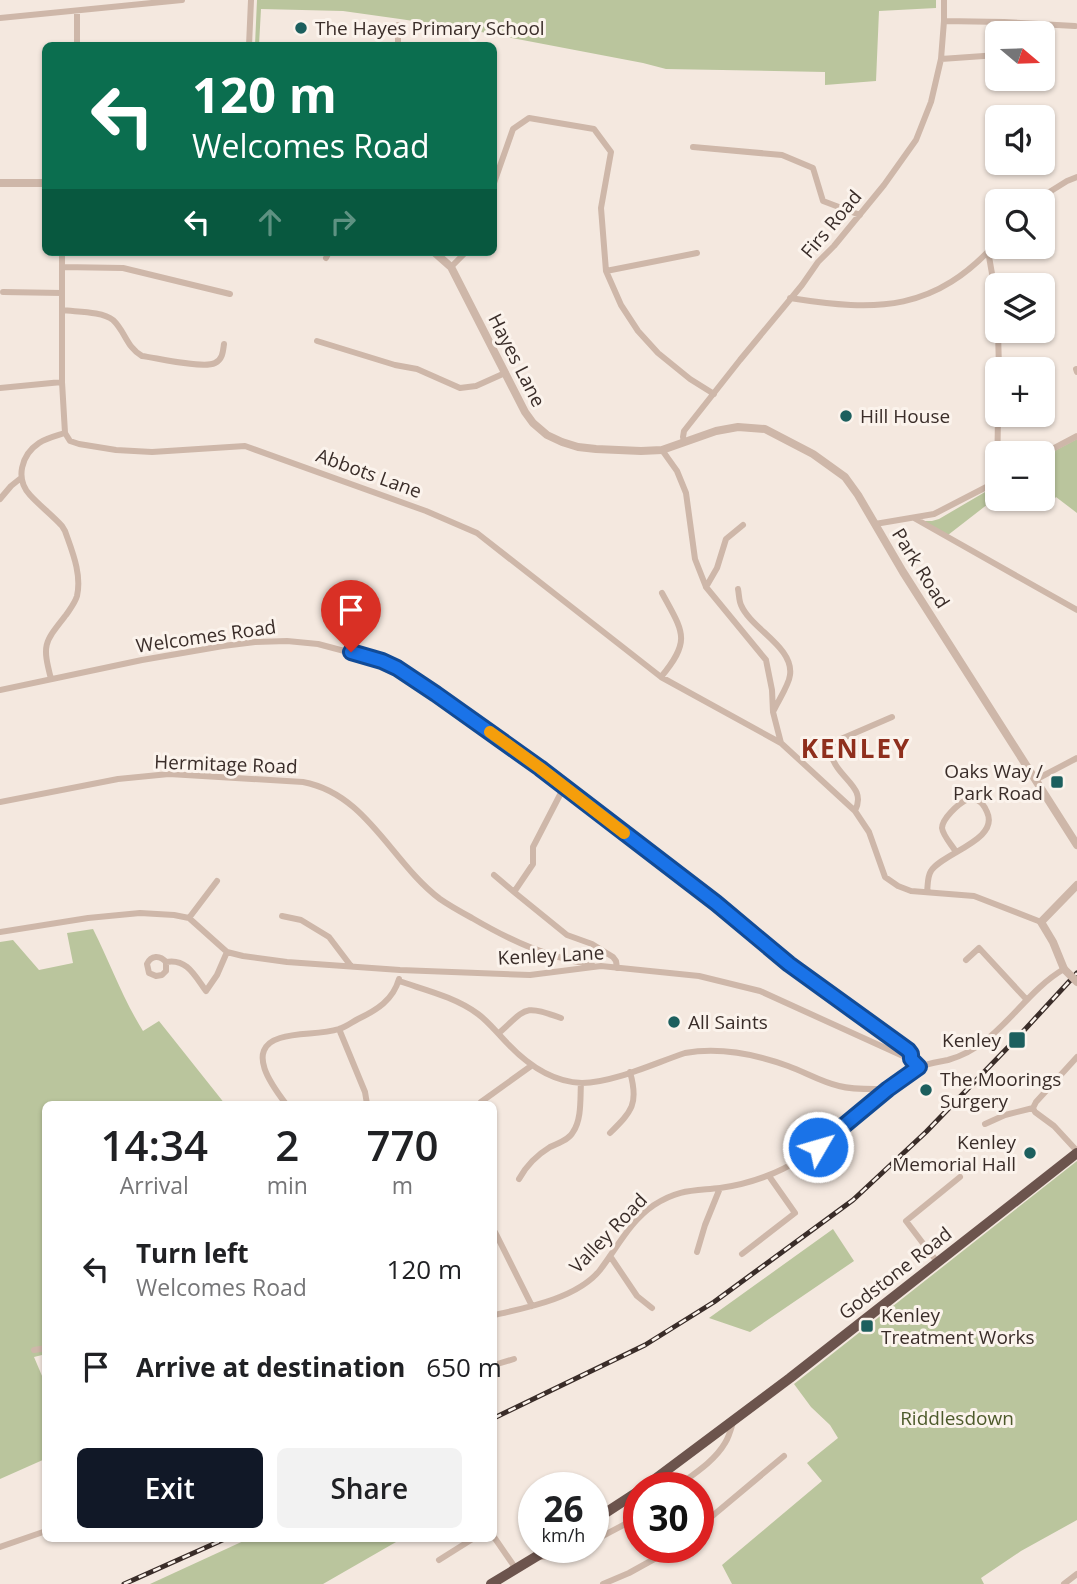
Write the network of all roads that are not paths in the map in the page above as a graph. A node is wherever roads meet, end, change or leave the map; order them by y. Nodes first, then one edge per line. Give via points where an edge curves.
1 (182, 0) edge
2 (251, 0) edge
3 (944, 0) edge
4 (77, 11) junction
5 (0, 18) edge
6 (944, 21) junction
7 (398, 25) dead end
8 (1075, 26) dead end
9 (77, 42) edge
10 (249, 42) edge
11 (398, 42) edge
12 (985, 56) edge
13 (940, 59) junction
14 (693, 147) dead end
15 (497, 174) edge
16 (1077, 177) edge
17 (0, 183) edge
18 (42, 183) edge
19 (1054, 189) edge
20 (860, 215) junction
21 (697, 253) dead end
22 (985, 254) edge
23 (62, 256) edge
24 (439, 256) edge
25 (462, 256) edge
26 (62, 267) junction
27 (451, 267) junction
28 (606, 271) junction
29 (3, 292) dead end
30 (62, 293) junction
31 (230, 294) dead end
32 (790, 298) junction
33 (62, 310) junction
34 (317, 341) dead end
35 (225, 344) dead end
36 (505, 373) junction
37 (62, 382) junction
38 (0, 388) edge
39 (714, 394) junction
40 (65, 433) junction
41 (1077, 436) edge
42 (684, 442) junction
43 (1055, 448) edge
44 (662, 450) junction
45 (21, 478) junction
46 (985, 487) edge
47 (0, 499) edge
48 (914, 518) junction
49 (875, 524) junction
50 (743, 525) dead end
51 (706, 587) junction
52 (738, 589) dead end
53 (662, 593) dead end
54 (1077, 610) edge
55 (661, 677) junction
56 (51, 679) junction
57 (0, 690) edge
58 (773, 712) junction
59 (892, 717) dead end
60 (781, 743) junction
61 (1077, 758) edge
62 (1035, 780) junction
63 (564, 787) junction
64 (0, 802) edge
65 (855, 811) junction
66 (1077, 845) edge
67 (956, 852) junction
68 (494, 874) dead end
69 (217, 881) dead end
70 (1077, 885) edge
71 (514, 892) junction
72 (927, 892) junction
73 (282, 916) dead end
74 (189, 918) junction
75 (1041, 922) junction
76 (0, 932) edge
77 (227, 952) junction
78 (966, 960) dead end
79 (166, 962) dead end
80 (601, 966) junction
81 (351, 967) junction
82 (617, 968) junction
83 (1064, 969) junction
84 (400, 970) junction
85 (399, 981) junction
86 (1077, 982) edge
87 (1027, 1000) junction
88 (561, 1018) dead end
89 (339, 1029) junction
90 (499, 1033) junction
91 (1077, 1057) edge
92 (911, 1059) junction
93 (531, 1066) junction
94 (919, 1067) junction
95 (630, 1072) junction
96 (581, 1083) junction
97 (888, 1089) junction
98 (284, 1101) edge
99 (366, 1101) edge
100 (482, 1101) edge
101 (1033, 1108) junction
102 (985, 1124) dead end
103 (610, 1133) dead end
104 (1077, 1152) edge
105 (769, 1176) junction
106 (960, 1177) dead end
107 (519, 1179) dead end
108 (720, 1188) junction
109 (497, 1236) edge
110 (697, 1252) dead end
111 (742, 1254) dead end
112 (610, 1256) junction
113 (938, 1263) junction
114 (531, 1306) junction
115 (652, 1308) dead end
116 (497, 1314) edge
117 (42, 1349) edge
118 (34, 1350) dead end
119 (514, 1359) dead end
120 (497, 1364) edge
121 (733, 1420) junction
122 (784, 1456) dead end
123 (664, 1472) edge
124 (696, 1472) edge
125 (714, 1515) edge
126 (42, 1532) edge
127 (497, 1541) edge
128 (468, 1542) edge
129 (0, 1547) edge
130 (439, 1560) dead end
131 (527, 1563) edge
132 (647, 1563) edge
133 (514, 1571) junction
134 (1077, 1574) edge
135 (491, 1584) edge
136 (603, 1584) edge
137 (1064, 1584) edge

1 - 4 street
2 - 10 street
3 - 6 street, Firs Road
4 - 5 street
4 - 9 street
6 - 8 street
6 - 13 street, Firs Road
7 - 11 street
12 - 13 street
13 - 20 street, Firs Road via 931,102 916,140
14 - 20 street via 782,155 813,168 823,201
15 - 28 street via 513,129 529,118 594,130 611,152 601,208
16 - 19 street
17 - 18 street
20 - 32 street, Firs Road
21 - 28 street
22 - 32 street via 947,286 916,299 873,306
23 - 26 street
24 - 27 street, Hayes Lane
25 - 27 street
26 - 30 street
26 - 31 street via 123,268
27 - 36 street, Hayes Lane
28 - 39 street via 638,331 658,353
29 - 30 street
30 - 33 street
32 - 39 street, Firs Road
33 - 35 street via 111,319 142,356 205,365 217,363
33 - 37 street
34 - 36 street via 417,369 460,388
36 - 44 street, Hayes Lane via 525,412 547,435 578,447
37 - 38 street
37 - 40 street
39 - 42 street, Firs Road via 684,431
40 - 45 street via 31,449
40 - 55 street, Abbots Lane via 79,444 116,450 245,446 407,503 477,533
41 - 43 street
42 - 44 street, Park Road
42 - 49 street, Park Road via 716,430 765,429 845,477
44 - 51 street via 686,493 695,559
45 - 47 street
45 - 56 street via 30,495 62,526 77,569 76,598 46,642
46 - 48 street via 934,514
48 - 49 street
48 - 54 street
49 - 62 street, Park Road
50 - 51 street via 726,539
51 - 58 street via 766,660
52 - 58 street via 741,605 756,626 778,644 789,664 790,676
53 - 55 street via 681,637 677,656
55 - 60 street, Abbots Lane
56 - 57 street, Welcomes Road
56 - 63 street, Welcomes Road via 223,646 318,644 397,668
58 - 60 street
59 - 65 street via 834,742 830,752 858,793
60 - 65 street
61 - 62 street
62 - 66 street, Park Road
63 - 71 street via 533,847 533,864
63 - 92 street, Welcomes Road via 789,964 908,1050
64 - 80 street, Hermitage Road via 169,774 317,784 353,805 439,898 505,937 567,960
65 - 72 street via 869,832 885,877 912,891
67 - 67 street via 987,829 989,815 974,799 945,817 942,831
67 - 72 street via 931,871
68 - 71 street
69 - 74 street
70 - 75 street
71 - 82 street via 568,935 613,957
72 - 75 street via 974,896
73 - 81 street via 301,920 329,937
74 - 76 street via 141,913
74 - 77 street
75 - 83 street
77 - 79 street via 206,991 189,968
77 - 81 street, Kenley Lane
78 - 87 street via 979,948
80 - 82 street, Kenley Lane
80 - 84 street, Kenley Lane via 530,975
81 - 84 street, Kenley Lane
82 - 92 street, Kenley Lane via 699,976 760,990
83 - 86 street, bridge
83 - 87 street
84 - 85 street
85 - 89 street via 390,998 376,1010
85 - 90 street via 454,1000
87 - 94 street via 971,1051
88 - 90 street via 534,1009 523,1011
89 - 98 street via 281,1037 265,1049 265,1071
89 - 99 street
90 - 93 street
91 - 101 street
92 - 94 street, Kenley Lane
93 - 96 street
93 - 100 street
94 - 97 street, Valley Road
95 - 96 street
95 - 97 street via 685,1053 726,1051 788,1066 837,1086
95 - 103 street via 633,1102
96 - 107 street via 574,1131 536,1158
97 - 105 street, Valley Road via 832,1137
101 - 102 street
101 - 104 street
104 - 113 highway, Godstone Road
105 - 108 street, Valley Road
105 - 111 street via 795,1213
106 - 113 street via 906,1221
108 - 110 street
108 - 112 street, Valley Road via 677,1193 652,1207
109 - 114 street
112 - 114 street, Valley Road via 576,1289
112 - 115 street via 637,1296
113 - 121 highway, Godstone Road
114 - 116 street, Valley Road
117 - 118 street
119 - 120 street
121 - 123 highway, Godstone Road
121 - 124 street, Godstone Road via 727,1442
122 - 125 street
126 - 129 street
127 - 133 street
128 - 130 street
131 - 133 highway
132 - 136 street
133 - 135 highway
134 - 137 street

